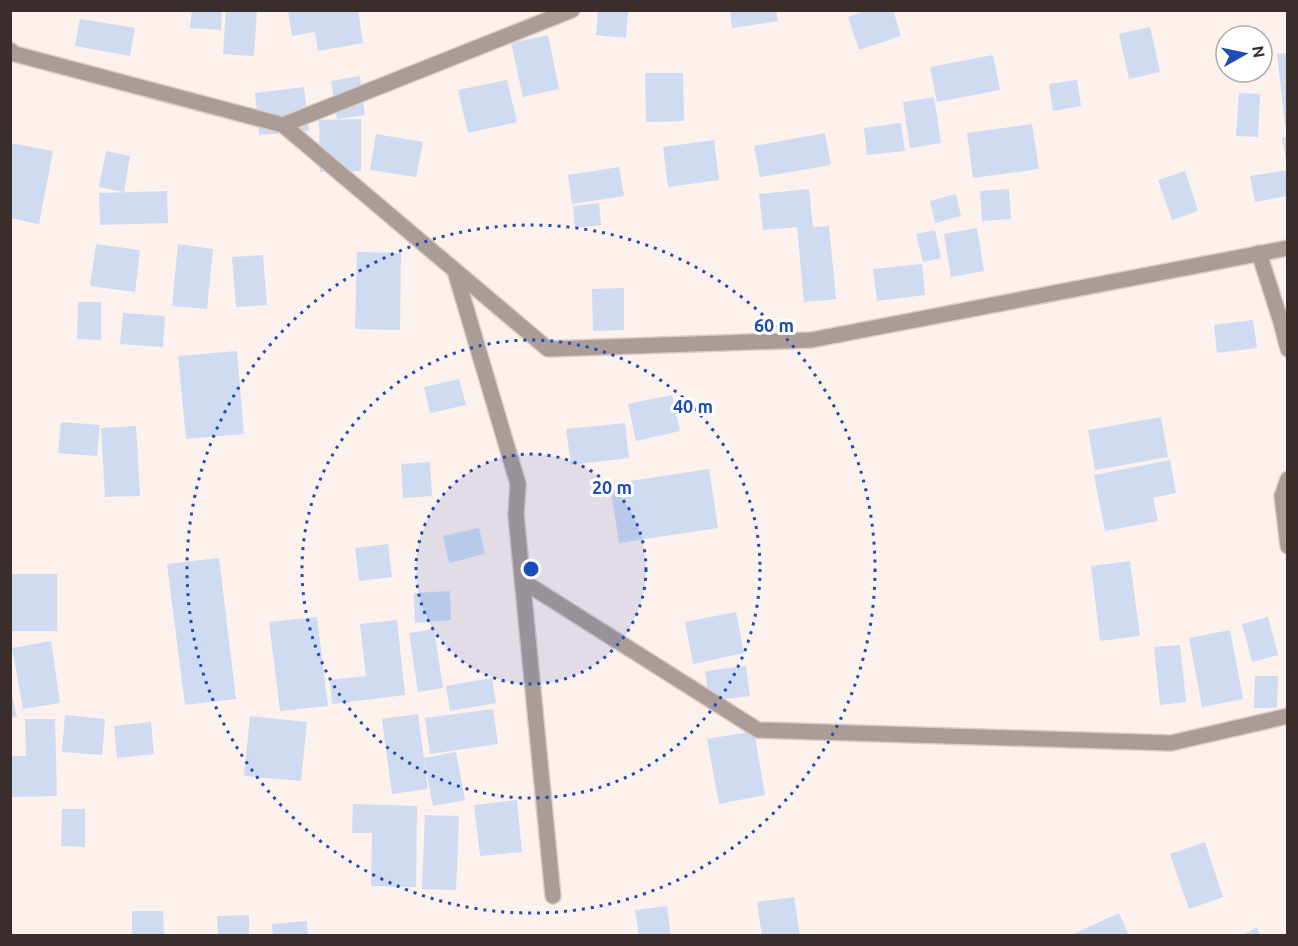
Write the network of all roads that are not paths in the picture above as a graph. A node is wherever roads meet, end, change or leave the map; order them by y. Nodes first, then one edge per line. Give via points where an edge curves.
1 (572, 10) edge
2 (10, 50) edge
3 (283, 125) junction
4 (1287, 248) edge
5 (1259, 253) junction
6 (455, 272) junction
7 (1287, 349) edge
8 (1287, 479) edge
9 (1287, 546) edge
10 (524, 582) junction
11 (1287, 716) edge
12 (553, 896) dead end

1 - 3 street
2 - 3 street
3 - 6 street
4 - 5 street
5 - 6 street via 811,340 548,349
5 - 7 street
6 - 10 street via 518,484 516,515
8 - 9 street via 1282,496
10 - 11 street via 758,730 1171,743
10 - 12 street

